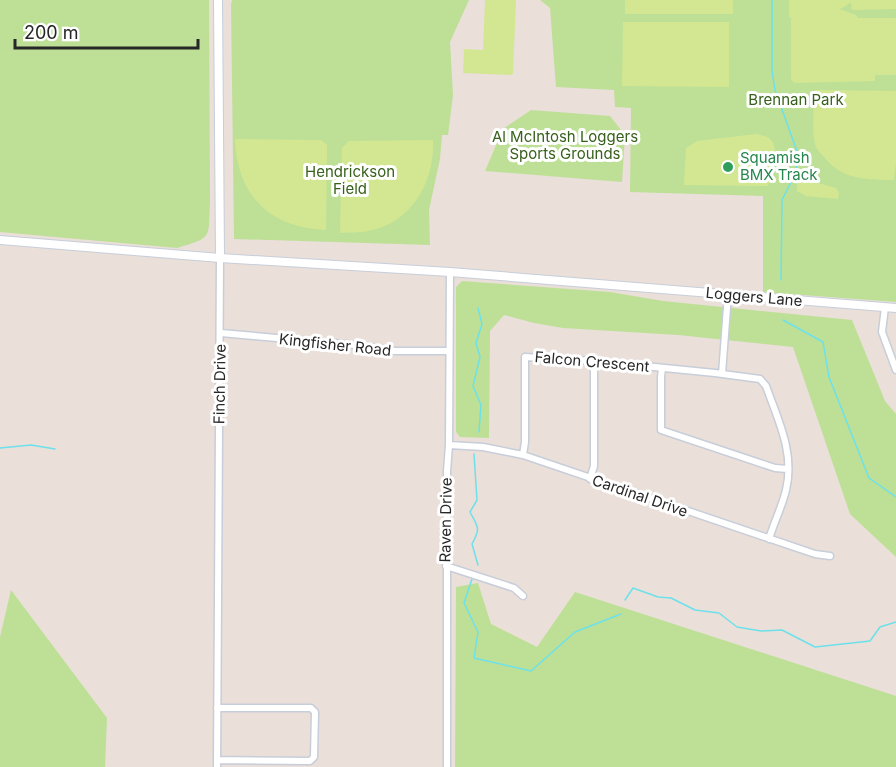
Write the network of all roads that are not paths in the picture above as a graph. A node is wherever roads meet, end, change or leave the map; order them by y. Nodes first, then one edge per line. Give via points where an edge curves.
1 (218, 0) edge
2 (0, 240) edge
3 (220, 258) junction
4 (450, 272) junction
5 (728, 294) junction
6 (885, 307) junction
7 (896, 308) edge
8 (220, 333) junction
9 (449, 351) junction
10 (594, 361) junction
11 (662, 368) junction
12 (896, 370) edge
13 (722, 374) junction
14 (450, 445) junction
15 (523, 455) junction
16 (788, 469) junction
17 (590, 479) junction
18 (769, 539) junction
19 (830, 556) dead end
20 (446, 566) junction
21 (523, 596) dead end
22 (217, 708) junction
23 (217, 764) edge
24 (447, 767) edge

1 - 3 street, Finch Drive
2 - 3 street, Loggers Lane
3 - 4 street, Loggers Lane
3 - 8 street, Finch Drive
4 - 5 street, Loggers Lane
4 - 9 street, Raven Drive
5 - 6 street, Loggers Lane
5 - 13 street
6 - 7 street, Loggers Lane
6 - 12 street via 882,332 891,347
8 - 9 street, Kingfisher Road via 395,351
8 - 22 street, Finch Drive
9 - 14 street, Raven Drive
10 - 11 street, Falcon Crescent
10 - 15 street, Falcon Crescent via 525,357
10 - 17 street via 594,466
11 - 13 street, Falcon Crescent
11 - 16 street via 661,430
13 - 16 street, Falcon Crescent via 764,382 786,445
14 - 15 street, Cardinal Drive
14 - 20 street, Raven Drive
15 - 17 street, Cardinal Drive
16 - 18 street via 786,491
17 - 18 street, Cardinal Drive
18 - 19 street, Cardinal Drive
20 - 21 street via 514,588
20 - 24 street, Raven Drive
22 - 23 street, Finch Drive
22 - 23 street via 311,708 315,712 314,757 310,761

